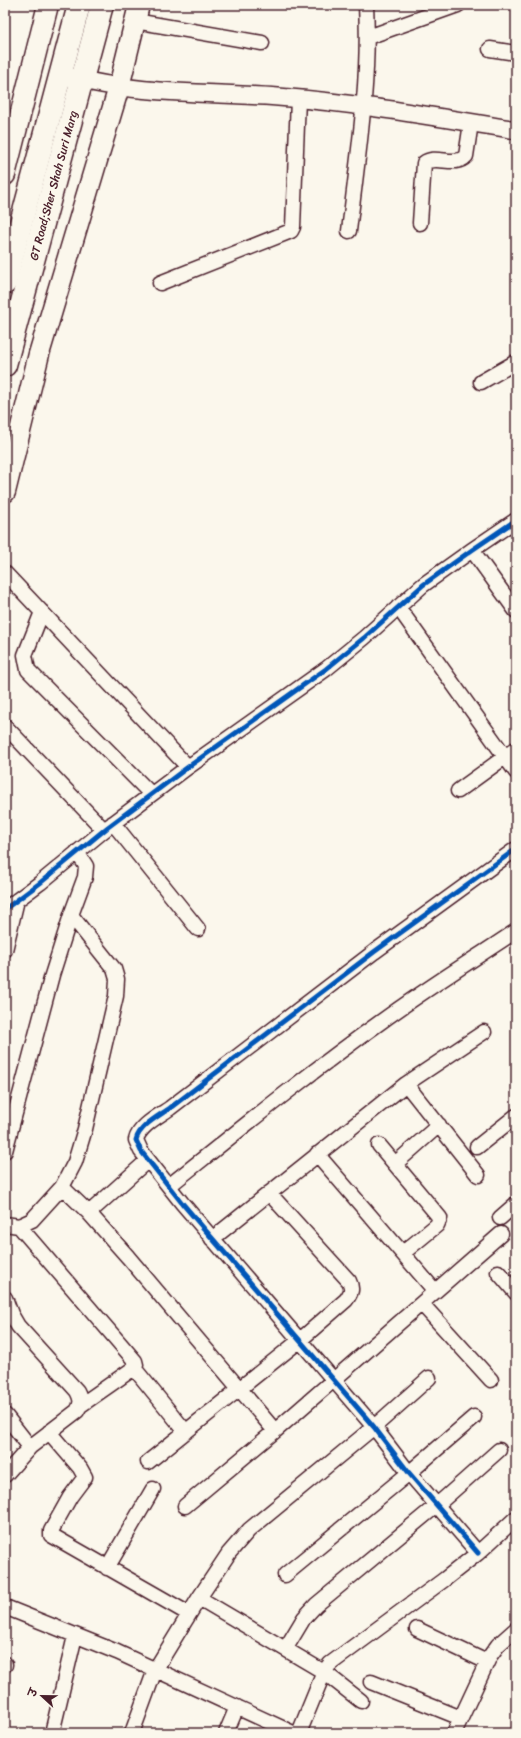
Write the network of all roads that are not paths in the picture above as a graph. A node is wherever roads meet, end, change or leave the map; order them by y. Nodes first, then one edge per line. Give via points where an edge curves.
1 (48, 5) edge
2 (80, 5) edge
3 (102, 5) edge
4 (366, 5) edge
5 (458, 5) edge
6 (137, 13) edge
7 (368, 37) junction
8 (262, 43) dead end
9 (490, 49) dead end
10 (516, 52) edge
11 (60, 74) junction
12 (82, 80) junction
13 (119, 87) junction
14 (298, 99) junction
15 (363, 106) junction
16 (472, 123) junction
17 (516, 130) edge
18 (5, 175) edge
19 (420, 223) dead end
20 (349, 231) dead end
21 (5, 283) edge
22 (160, 283) dead end
23 (516, 362) edge
24 (5, 365) edge
25 (481, 382) dead end
26 (5, 492) edge
27 (516, 520) edge
28 (472, 550) junction
29 (5, 573) edge
30 (398, 606) junction
31 (516, 611) edge
32 (42, 612) junction
33 (5, 727) edge
34 (511, 753) edge
35 (188, 767) junction
36 (516, 772) edge
37 (458, 791) dead end
38 (151, 794) junction
39 (109, 826) junction
40 (516, 849) edge
41 (77, 852) junction
42 (17, 900) junction
43 (5, 909) edge
44 (70, 915) junction
45 (198, 929) dead end
46 (516, 932) edge
47 (5, 950) edge
48 (484, 1032) dead end
49 (406, 1084) junction
50 (516, 1116) edge
51 (438, 1125) junction
52 (379, 1145) dead end
53 (478, 1147) dead end
54 (5, 1151) edge
55 (317, 1154) junction
56 (148, 1160) junction
57 (395, 1164) junction
58 (478, 1175) dead end
59 (169, 1186) junction
60 (62, 1187) junction
61 (269, 1193) junction
62 (516, 1204) edge
63 (89, 1213) junction
64 (500, 1218) dead end
65 (5, 1224) edge
66 (20, 1226) junction
67 (501, 1234) dead end
68 (212, 1239) junction
69 (403, 1253) junction
70 (498, 1272) dead end
71 (435, 1291) junction
72 (516, 1293) edge
73 (5, 1298) edge
74 (422, 1304) junction
75 (299, 1341) junction
76 (134, 1368) junction
77 (429, 1378) dead end
78 (334, 1380) junction
79 (491, 1380) dead end
80 (240, 1390) junction
81 (81, 1405) junction
82 (5, 1415) edge
83 (474, 1417) dead end
84 (374, 1427) junction
85 (275, 1431) junction
86 (50, 1432) junction
87 (186, 1432) junction
88 (30, 1447) junction
89 (499, 1450) dead end
90 (148, 1462) dead end
91 (409, 1473) junction
92 (5, 1475) edge
93 (153, 1489) dead end
94 (437, 1505) junction
95 (184, 1506) dead end
96 (516, 1518) edge
97 (478, 1553) junction
98 (107, 1568) junction
99 (285, 1575) dead end
100 (199, 1598) junction
101 (5, 1607) edge
102 (189, 1614) junction
103 (417, 1629) dead end
104 (516, 1629) edge
105 (75, 1636) junction
106 (286, 1648) junction
107 (487, 1662) junction
108 (155, 1670) junction
109 (324, 1672) junction
110 (370, 1682) dead end
111 (361, 1701) dead end
112 (237, 1707) junction
113 (461, 1718) junction
114 (52, 1733) edge
115 (132, 1733) edge
116 (226, 1733) edge
117 (294, 1733) edge
118 (299, 1733) edge
119 (454, 1733) edge

1 - 18 main road
2 - 11 main road, GT Road;Sher Shah Suri Marg
3 - 12 main road, GT Road;Sher Shah Suri Marg
4 - 7 street
5 - 7 street
6 - 8 street
6 - 13 main road
7 - 15 street
9 - 10 street
11 - 12 street
11 - 21 main road, GT Road;Sher Shah Suri Marg
12 - 13 street
12 - 24 main road, GT Road;Sher Shah Suri Marg
13 - 14 street
13 - 26 main road via 39,354
14 - 15 street
14 - 22 street via 291,231
15 - 16 street
15 - 20 street
16 - 17 street
16 - 19 street via 466,156 463,159 430,160 424,163
23 - 25 street
27 - 28 street
28 - 30 street
28 - 31 street
29 - 32 street
30 - 34 street
30 - 35 street via 326,669
32 - 35 street
32 - 38 street via 25,655 28,670
33 - 39 street
34 - 36 street
34 - 37 street
35 - 38 street
38 - 39 street
39 - 41 street
39 - 45 street
40 - 56 street via 374,952 144,1128 136,1142
41 - 42 street
41 - 44 street via 87,869
42 - 43 street
42 - 47 street
44 - 54 street
44 - 60 street via 109,961 117,979 116,996 85,1129 75,1162
46 - 59 street via 381,1021
48 - 49 street
49 - 51 street
49 - 55 street
50 - 53 street
51 - 57 street
51 - 58 street
52 - 57 street
55 - 61 street
55 - 69 street
56 - 59 street
56 - 63 street
57 - 69 street via 440,1218 437,1225
59 - 68 street
60 - 63 street
60 - 66 street via 32,1220
61 - 68 street
61 - 75 street via 352,1287 346,1300
62 - 64 street
63 - 80 street
65 - 66 street
66 - 76 street via 135,1361
67 - 71 street
68 - 75 street
69 - 71 street
70 - 72 street
71 - 74 street
73 - 81 street via 18,1326 77,1391
74 - 78 street
74 - 79 street
75 - 78 street
75 - 80 street
76 - 81 street
76 - 87 street
77 - 84 street
78 - 84 street
78 - 85 street
80 - 85 street
80 - 87 street
81 - 86 street
82 - 88 street
83 - 91 street
84 - 91 street
84 - 100 street via 248,1530
85 - 95 street
86 - 88 street
86 - 98 street via 85,1477 63,1508 51,1535
87 - 90 street
88 - 92 street
89 - 94 street
91 - 94 street
91 - 99 street
93 - 98 street
94 - 97 street
94 - 106 street via 316,1605 304,1618
96 - 97 street
97 - 109 street via 398,1615 338,1657
98 - 102 street
100 - 102 street
100 - 106 street
101 - 105 street
102 - 108 street
103 - 107 street
104 - 107 street via 498,1645
105 - 108 street
105 - 114 street
106 - 109 street
107 - 113 street
108 - 112 street
108 - 115 street
109 - 111 street
109 - 118 street
110 - 113 street
112 - 116 street
112 - 117 street
113 - 119 street

